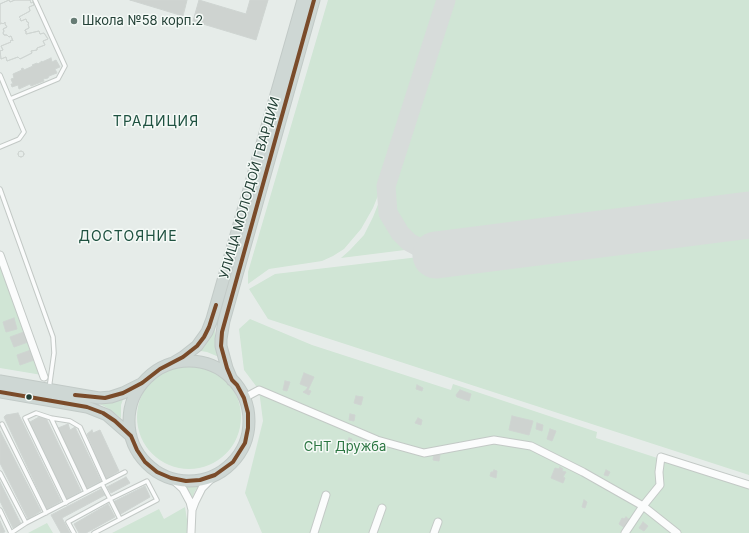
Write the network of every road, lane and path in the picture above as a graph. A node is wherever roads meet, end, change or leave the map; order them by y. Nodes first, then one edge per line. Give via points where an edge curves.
1 (35, 0) edge
2 (303, 0) edge
3 (314, 0) edge
4 (0, 75) edge
5 (10, 99) junction
6 (0, 147) edge
7 (0, 189) edge
8 (0, 255) edge
9 (173, 363) junction
10 (44, 377) dead end
11 (232, 380) junction
12 (0, 381) edge
13 (142, 383) junction
14 (49, 390) junction
15 (0, 392) edge
16 (244, 398) junction
17 (50, 418) junction
18 (2, 424) dead end
19 (131, 436) junction
20 (125, 472) dead end
21 (0, 473) edge
22 (215, 475) junction
23 (171, 478) junction
24 (103, 483) junction
25 (749, 486) edge
26 (86, 492) junction
27 (326, 495) dead end
28 (110, 499) junction
29 (66, 502) junction
30 (643, 506) junction
31 (382, 508) dead end
32 (0, 510) edge
33 (192, 510) junction
34 (46, 513) junction
35 (120, 520) junction
36 (438, 522) dead end
37 (26, 523) junction
38 (11, 533) edge
39 (74, 533) edge
40 (94, 533) edge
41 (191, 533) edge
42 (314, 533) edge
43 (373, 533) edge
44 (434, 533) edge
45 (625, 533) edge
46 (677, 533) edge

1 - 5 lane via 65,66 58,79
2 - 9 main road, УЛИЦА МОЛОДОЙ ГВАРДИИ via 209,327 197,346
3 - 11 main road, УЛИЦА МОЛОДОЙ ГВАРДИИ via 224,321 221,339
4 - 5 lane
5 - 6 lane via 24,132 18,139
7 - 14 lane via 53,336 54,353
8 - 10 street
9 - 11 main road via 203,363 217,368
9 - 13 main road via 160,368
11 - 16 main road
12 - 14 main road
13 - 14 main road via 123,393 105,398
13 - 19 main road via 134,396 130,410
15 - 19 main road via 86,406 111,418
16 - 22 main road via 249,420 244,442 233,462
16 - 30 street via 259,390 377,440 424,453 494,440 532,446
17 - 24 lane via 70,421 80,427
17 - 26 lane
17 - 29 lane via 36,413 25,418
18 - 34 lane
19 - 23 main road via 136,450 146,462 157,472
20 - 24 lane
21 - 37 lane
22 - 23 main road via 193,480
22 - 33 street via 202,488
23 - 33 street via 183,489
24 - 26 lane
24 - 28 lane
25 - 30 street via 661,457 660,486
26 - 29 lane
27 - 42 street
28 - 35 lane
28 - 35 lane via 147,482 157,500
28 - 39 lane via 68,522
29 - 34 lane
30 - 45 street
30 - 46 street
31 - 43 street
32 - 38 lane
33 - 41 street
34 - 37 lane
35 - 40 lane
36 - 44 street
37 - 38 lane

